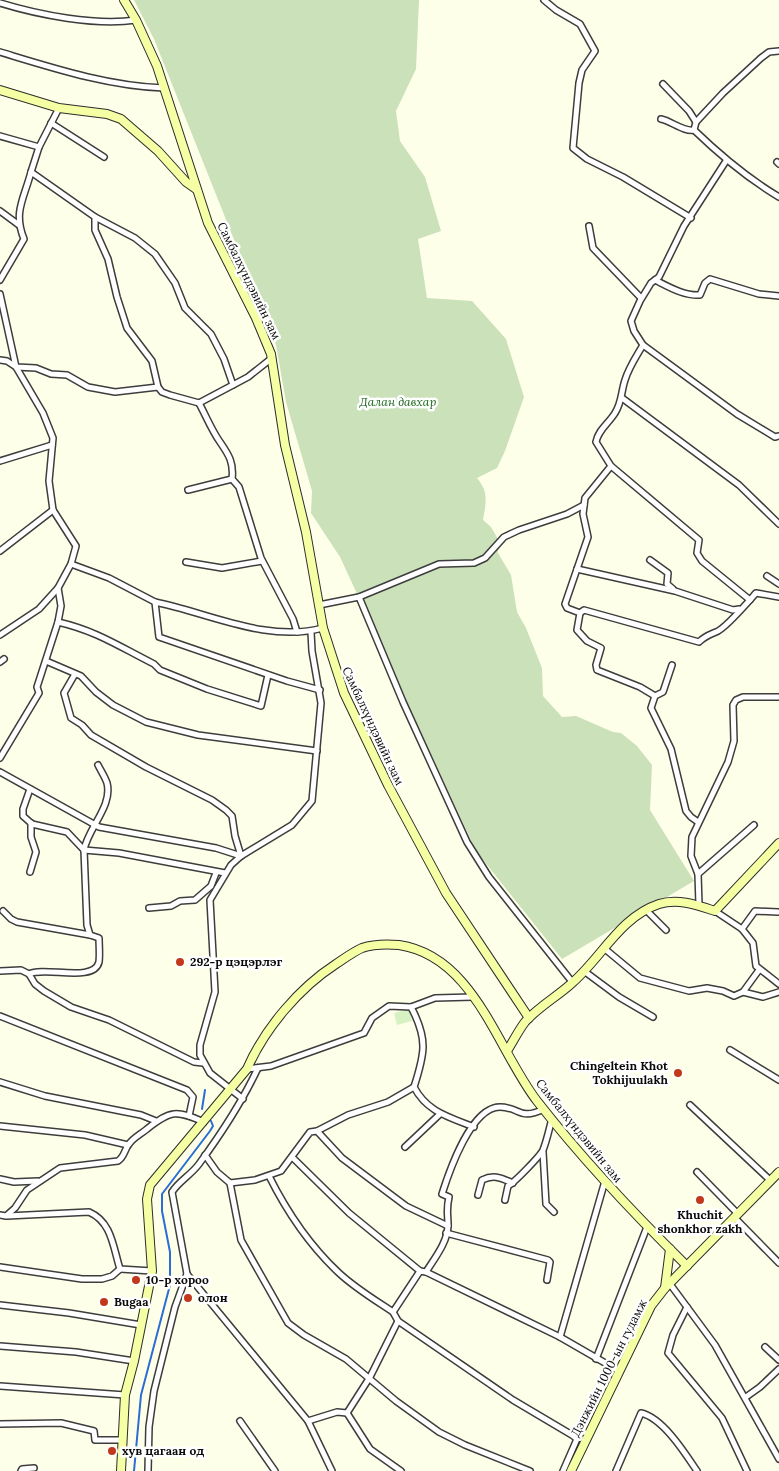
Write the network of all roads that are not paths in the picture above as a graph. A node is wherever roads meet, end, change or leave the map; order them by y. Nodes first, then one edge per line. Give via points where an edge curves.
1 (124, 0) edge
2 (548, 1) edge
3 (0, 3) edge
4 (136, 20) junction
5 (779, 51) edge
6 (0, 52) edge
7 (663, 84) dead end
8 (164, 88) junction
9 (0, 90) edge
10 (59, 108) junction
11 (661, 119) dead end
12 (696, 122) junction
13 (51, 123) junction
14 (694, 130) junction
15 (0, 136) edge
16 (40, 147) junction
17 (104, 157) dead end
18 (726, 161) junction
19 (31, 172) junction
20 (196, 189) junction
21 (779, 197) edge
22 (0, 211) edge
23 (95, 217) junction
24 (690, 218) junction
25 (19, 225) junction
26 (588, 226) dead end
27 (0, 280) edge
28 (655, 280) junction
29 (0, 294) edge
30 (779, 296) edge
31 (641, 298) junction
32 (643, 345) junction
33 (272, 358) junction
34 (0, 360) edge
35 (16, 368) junction
36 (233, 385) junction
37 (158, 387) junction
38 (622, 398) junction
39 (200, 403) junction
40 (779, 436) edge
41 (52, 445) junction
42 (0, 462) edge
43 (611, 466) junction
44 (232, 479) junction
45 (188, 490) dead end
46 (584, 505) junction
47 (52, 510) junction
48 (779, 524) edge
49 (0, 551) edge
50 (650, 560) dead end
51 (262, 561) junction
52 (186, 562) dead end
53 (71, 564) junction
54 (577, 569) junction
55 (767, 576) dead end
56 (779, 584) edge
57 (58, 588) junction
58 (675, 591) junction
59 (359, 597) junction
60 (779, 597) edge
61 (750, 600) junction
62 (155, 602) junction
63 (319, 605) junction
64 (739, 609) junction
65 (580, 613) junction
66 (58, 622) junction
67 (323, 628) junction
68 (297, 632) junction
69 (311, 632) junction
70 (0, 634) edge
71 (46, 661) junction
72 (672, 665) dead end
73 (75, 674) junction
74 (268, 675) junction
75 (320, 690) junction
76 (655, 696) junction
77 (779, 696) edge
78 (317, 751) junction
79 (0, 758) edge
80 (98, 765) dead end
81 (0, 772) edge
82 (30, 789) junction
83 (698, 822) junction
84 (31, 823) junction
85 (96, 825) junction
86 (754, 825) dead end
87 (779, 843) edge
88 (84, 850) junction
89 (241, 856) junction
90 (30, 872) dead end
91 (216, 873) junction
92 (225, 873) junction
93 (698, 874) junction
94 (699, 905) junction
95 (149, 908) dead end
96 (646, 910) junction
97 (2, 911) dead end
98 (715, 911) junction
99 (778, 912) edge
100 (742, 929) junction
101 (666, 930) dead end
102 (90, 935) junction
103 (605, 949) junction
104 (759, 970) junction
105 (0, 971) edge
106 (584, 971) junction
107 (29, 974) junction
108 (573, 982) junction
109 (779, 984) edge
110 (743, 992) junction
111 (779, 992) edge
112 (473, 997) junction
113 (411, 1007) junction
114 (0, 1016) edge
115 (653, 1017) dead end
116 (529, 1018) junction
117 (730, 1050) dead end
118 (507, 1051) junction
119 (203, 1063) junction
120 (258, 1068) junction
121 (247, 1070) junction
122 (779, 1080) edge
123 (0, 1082) edge
124 (414, 1087) junction
125 (230, 1090) junction
126 (242, 1100) junction
127 (690, 1105) dead end
128 (544, 1109) junction
129 (440, 1114) junction
130 (189, 1116) junction
131 (552, 1119) junction
132 (156, 1121) junction
133 (204, 1122) junction
134 (0, 1126) edge
135 (474, 1127) junction
136 (317, 1131) junction
137 (128, 1145) junction
138 (405, 1147) dead end
139 (543, 1152) junction
140 (205, 1155) junction
141 (292, 1157) junction
142 (697, 1172) dead end
143 (779, 1172) edge
144 (269, 1176) junction
145 (0, 1179) edge
146 (39, 1181) junction
147 (604, 1181) junction
148 (771, 1181) junction
149 (230, 1183) junction
150 (513, 1183) junction
151 (478, 1195) dead end
152 (504, 1200) dead end
153 (554, 1212) dead end
154 (3, 1215) edge
155 (736, 1215) junction
156 (448, 1226) junction
157 (647, 1227) junction
158 (446, 1234) junction
159 (670, 1249) junction
160 (779, 1263) edge
161 (687, 1266) junction
162 (0, 1267) edge
163 (120, 1269) junction
164 (152, 1271) junction
165 (423, 1271) junction
166 (187, 1274) junction
167 (547, 1280) dead end
168 (668, 1286) junction
169 (0, 1305) edge
170 (687, 1307) junction
171 (393, 1312) junction
172 (398, 1321) junction
173 (141, 1324) junction
174 (560, 1338) junction
175 (0, 1346) edge
176 (765, 1347) dead end
177 (596, 1359) junction
178 (779, 1360) edge
179 (134, 1361) junction
180 (779, 1369) edge
181 (619, 1371) junction
182 (370, 1377) junction
183 (0, 1386) edge
184 (125, 1395) junction
185 (746, 1397) junction
186 (347, 1413) junction
187 (240, 1421) dead end
188 (308, 1421) junction
189 (0, 1424) edge
190 (121, 1440) junction
191 (779, 1459) edge
192 (34, 1468) dead end
193 (21, 1471) edge
194 (121, 1471) edge
195 (148, 1471) edge
196 (274, 1471) edge
197 (332, 1471) edge
198 (401, 1471) edge
199 (530, 1471) edge
200 (563, 1471) edge
201 (571, 1471) edge
202 (616, 1471) edge
203 (697, 1471) edge
204 (747, 1471) edge

1 - 4 street, Самбалхүндэвийн зам
2 - 24 street via 580,24 595,51 580,77 573,148
3 - 4 street via 74,18
4 - 8 street, Самбалхүндэвийн зам
5 - 12 street via 769,52 761,58
6 - 8 street via 63,71 140,87
7 - 12 street
8 - 20 street, Самбалхүндэвийн зам
9 - 10 street
10 - 13 street
10 - 20 street via 121,119
11 - 14 street
12 - 14 street
13 - 16 street
13 - 17 street
14 - 18 street
15 - 16 street
16 - 19 street
18 - 21 street via 752,182
18 - 24 street
19 - 23 street
19 - 25 street via 20,202
20 - 33 street, Самбалхүндэвийн зам via 212,232 256,318
22 - 25 street
23 - 36 street via 136,238 155,254 175,283 185,308 211,334
23 - 37 street via 96,230 108,259 127,328 152,361
24 - 28 street
25 - 27 street via 24,239
26 - 31 street via 593,248
28 - 30 street via 672,290 695,295 700,295 710,279 759,294
28 - 31 street
29 - 35 street
31 - 32 street via 631,320
32 - 38 street via 630,366
32 - 40 street via 737,414 775,437
33 - 36 street
33 - 63 street, Самбалхүндэвийн зам via 285,444
34 - 35 street via 8,361
35 - 37 street via 36,368 51,374 67,375 88,387 115,392
35 - 41 street via 43,413 54,438
36 - 39 street
37 - 39 street via 162,392
38 - 43 street via 615,414 596,436 596,442
38 - 48 street via 739,485
39 - 44 street via 227,450 233,468
41 - 42 street
41 - 47 street via 49,480
43 - 46 street via 585,498
43 - 61 street via 698,540 697,553 702,561
44 - 45 street
44 - 51 street via 239,487
46 - 54 street via 588,537
46 - 59 street via 504,537 485,558 474,563 440,564
47 - 49 street
47 - 53 street via 76,546
50 - 58 street via 668,573 667,584
51 - 52 street via 222,568
51 - 68 street
53 - 57 street
53 - 62 street via 109,578
54 - 58 street
54 - 65 street via 565,604
55 - 56 street
57 - 66 street via 61,606
57 - 70 street via 39,610
58 - 64 street via 732,610
59 - 63 street
59 - 108 street via 467,842 489,877
60 - 61 street via 756,593
61 - 64 street
62 - 68 street via 241,625
62 - 74 street via 160,637
63 - 67 street, Самбалхүндэвийн зам
64 - 65 street via 736,616 717,632 710,633 699,642 584,610
65 - 76 street via 577,630 587,641 601,648 597,670
66 - 71 street
66 - 74 street via 110,639 160,670 261,706
67 - 69 street
67 - 116 street, Самбалхүндэвийн зам via 344,693 409,826 461,918
68 - 69 street
69 - 75 street
71 - 73 street
71 - 79 street via 37,688 39,693
72 - 76 street via 663,692
73 - 78 street via 87,680 113,705 146,722 198,735
73 - 89 street via 64,693 71,718 90,735 226,810 232,816
74 - 75 street
75 - 78 street
76 - 83 street via 651,708 672,749 686,811
77 - 83 street via 743,696 736,700 734,741 728,762
78 - 89 street via 314,795 306,810 286,831
80 - 85 street via 108,794
81 - 82 street
82 - 84 street via 23,816
82 - 85 street
83 - 93 street via 691,847
84 - 88 street via 67,832
84 - 90 street via 36,852
85 - 88 street via 86,840
85 - 89 street via 216,848
86 - 93 street
87 - 98 street
88 - 91 street via 119,853
88 - 102 street
89 - 92 street
91 - 92 street
91 - 95 street via 211,886 195,900
92 - 119 street via 210,900 215,982 212,1006 200,1045
93 - 94 street
94 - 96 street via 669,901
94 - 98 street
96 - 101 street
96 - 103 street via 624,926
97 - 102 street via 17,922
98 - 100 street
99 - 100 street via 756,911
100 - 104 street via 755,946 754,962
102 - 107 street via 99,938 99,961 92,971 78,974 36,971
103 - 106 street
103 - 110 street via 640,978 689,991 707,988 734,996
104 - 109 street
104 - 110 street
105 - 107 street via 21,970
106 - 108 street
106 - 115 street
107 - 119 street via 35,984 71,1007 109,1020 194,1062
108 - 116 street
110 - 111 street via 763,996
112 - 113 street via 435,998
112 - 118 street, Самбалхүндэвийн зам
112 - 121 street, Самбалхүндэвийн зам via 451,970 430,954 394,944 363,948 302,991 278,1019
113 - 120 street via 389,1006 372,1018 364,1033
113 - 124 street via 424,1039 423,1057
114 - 130 street via 189,1092 193,1099
116 - 118 street
117 - 122 street
118 - 128 street, Самбалхүндэвийн зам
119 - 125 street
120 - 121 street
120 - 126 street
121 - 125 street, Самбалхүндэвийн зам
123 - 132 street via 45,1096 141,1115
124 - 129 street via 421,1100
124 - 136 street via 388,1102 348,1115
125 - 126 street
125 - 133 street, Самбалхүндэвийн зам
126 - 140 street
127 - 148 street
128 - 131 street, Самбалхүндэвийн зам
128 - 135 street via 527,1115 494,1108
129 - 135 street
129 - 138 street
130 - 132 street via 172,1112
130 - 133 street
131 - 139 street
131 - 147 street, Самбалхүндэвийн зам
132 - 137 street
133 - 164 street, Самбалхүндэвийн зам via 150,1185 147,1199
134 - 137 street via 85,1135
135 - 156 street via 461,1146 442,1194 448,1197
136 - 141 street via 310,1132
136 - 156 street via 342,1158 406,1206
137 - 146 street via 118,1161 60,1168
139 - 150 street
139 - 153 street via 546,1204
140 - 149 street
140 - 166 street via 172,1194
141 - 144 street via 281,1171
141 - 165 street via 340,1206 384,1244
142 - 155 street
143 - 148 street, Дэнжийн 1000-ын гудамж
144 - 149 street
144 - 171 street via 284,1206 316,1250 340,1274
145 - 146 street
146 - 154 street via 27,1190 15,1208
147 - 157 street, Самбалхүндэвийн зам
147 - 174 street
148 - 155 street, Дэнжийн 1000-ын гудамж
149 - 182 street via 241,1240 288,1323
150 - 151 street via 494,1176 482,1180
150 - 152 street via 508,1186
154 - 163 street via 89,1212 96,1215 110,1231
155 - 160 street
155 - 161 street, Дэнжийн 1000-ын гудамж
156 - 158 street
157 - 159 street, Самбалхүндэвийн зам
157 - 177 street
158 - 165 street via 444,1242
158 - 167 street via 548,1260
159 - 161 street, Самбалхүндэвийн зам
159 - 168 street
161 - 168 street, Дэнжийн 1000-ын гудамж
162 - 163 street via 82,1279 102,1279
163 - 164 street
164 - 173 street, Самбалхүндэвийн зам
165 - 171 street
165 - 174 street
166 - 188 street
166 - 195 street via 174,1307 154,1391
168 - 170 street
168 - 181 street, Дэнжийн 1000-ын гудамж via 651,1306
169 - 173 street
170 - 185 street via 715,1345
170 - 204 street via 668,1353 722,1418
171 - 172 street
172 - 182 street
172 - 200 street via 513,1400 577,1439
173 - 179 street, Самбалхүндэвийн зам
174 - 177 street
175 - 179 street
176 - 178 street
177 - 181 street
179 - 184 street, Самбалхүндэвийн зам
180 - 185 street
181 - 201 street, Дэнжийн 1000-ын гудамж
182 - 186 street
182 - 199 street via 396,1401 439,1432
183 - 184 street
184 - 190 street, Самбалхүндэвийн зам
185 - 191 street
186 - 188 street via 337,1412
186 - 198 street via 370,1448
187 - 196 street
188 - 197 street
189 - 190 street via 61,1423 94,1431 96,1440
190 - 194 street, Самбалхүндэвийн зам
192 - 193 street via 22,1468
202 - 203 street via 641,1413 651,1415 684,1451

